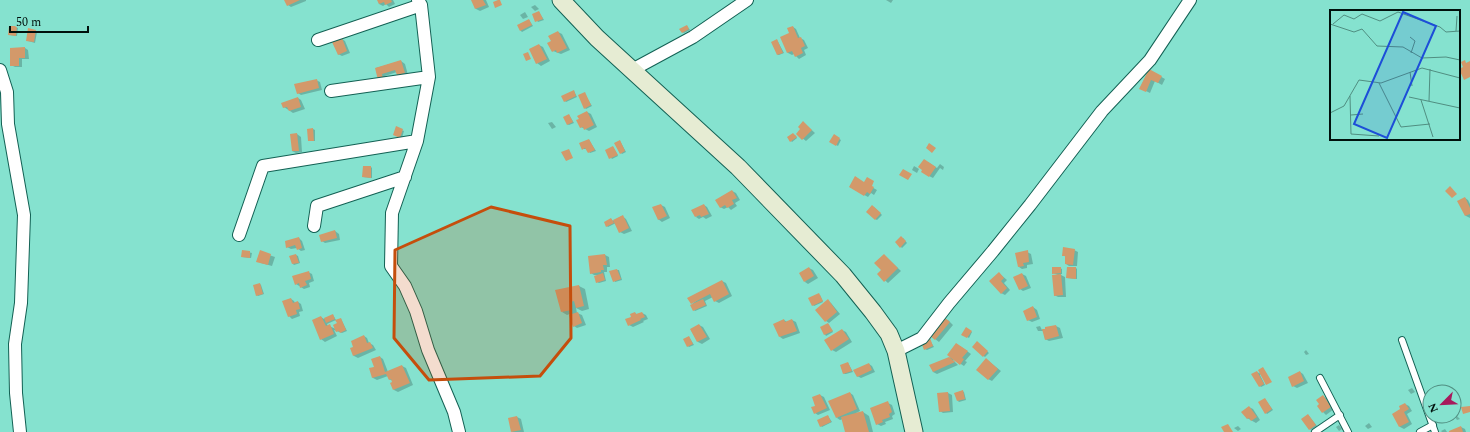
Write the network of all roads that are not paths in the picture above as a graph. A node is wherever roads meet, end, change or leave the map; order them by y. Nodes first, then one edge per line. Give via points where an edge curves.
1 (561, 0) edge
2 (747, 0) edge
3 (1190, 0) edge
4 (420, 3) edge
5 (318, 40) dead end
6 (0, 70) edge
7 (632, 70) junction
8 (429, 77) junction
9 (331, 91) dead end
10 (417, 141) junction
11 (405, 177) junction
12 (314, 226) dead end
13 (239, 235) dead end
14 (1402, 340) dead end
15 (896, 351) junction
16 (1320, 378) dead end
17 (1340, 415) junction
18 (1433, 425) junction
19 (20, 432) edge
20 (458, 432) edge
21 (914, 432) edge
22 (1315, 432) edge
23 (1348, 432) edge
24 (1420, 432) edge
25 (1435, 432) edge

1 - 7 street
2 - 7 street via 693,37
3 - 15 street via 1150,60 1102,111 922,338
4 - 5 street
4 - 8 street
6 - 19 street via 7,92 8,124 24,215 21,303 15,344
7 - 15 street via 738,167 843,276 888,334
8 - 9 street
8 - 10 street
10 - 11 street
10 - 13 street via 263,166
11 - 12 street via 317,206
11 - 20 street via 392,213 391,266 405,286 416,311 428,350 454,412
14 - 18 lane
15 - 21 street
16 - 17 lane
17 - 22 lane
17 - 23 lane
18 - 24 lane
18 - 25 lane

